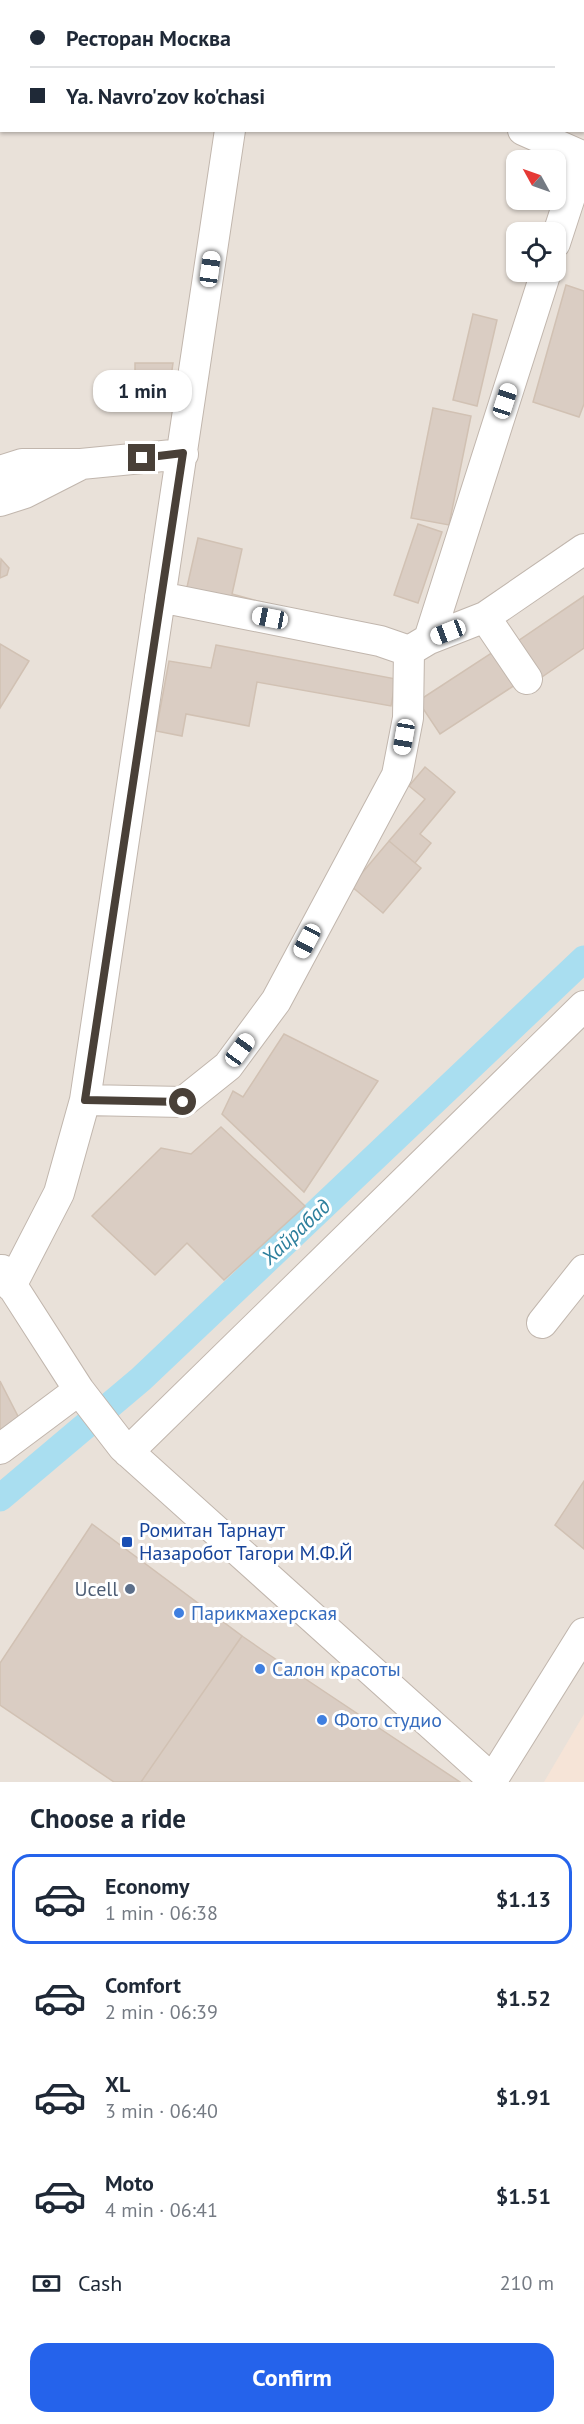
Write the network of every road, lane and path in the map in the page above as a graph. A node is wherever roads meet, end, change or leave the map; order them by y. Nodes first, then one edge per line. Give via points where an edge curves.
1 (230, 132) edge
2 (527, 132) edge
3 (583, 157) edge
4 (562, 222) edge
5 (543, 282) edge
6 (183, 453) junction
7 (81, 464) junction
8 (0, 471) edge
9 (0, 501) edge
10 (584, 549) edge
11 (160, 597) junction
12 (485, 617) junction
13 (419, 645) junction
14 (527, 679) dead end
15 (584, 1006) edge
16 (85, 1100) junction
17 (584, 1270) edge
18 (6, 1276) edge
19 (542, 1323) dead end
20 (83, 1394) junction
21 (0, 1449) edge
22 (126, 1450) junction
23 (584, 1633) edge
24 (492, 1780) edge

1 - 6 street
2 - 3 street
3 - 4 street
5 - 13 street
6 - 7 street
6 - 11 street
7 - 8 street via 22,464
7 - 9 street via 25,493
10 - 12 street
11 - 13 street
11 - 16 street
12 - 13 street
12 - 14 street
13 - 16 street via 397,775 276,1001 228,1066 183,1102
15 - 22 street
16 - 18 street via 59,1193
17 - 19 street
18 - 20 street
20 - 21 street
20 - 22 street
22 - 24 street
23 - 24 street

